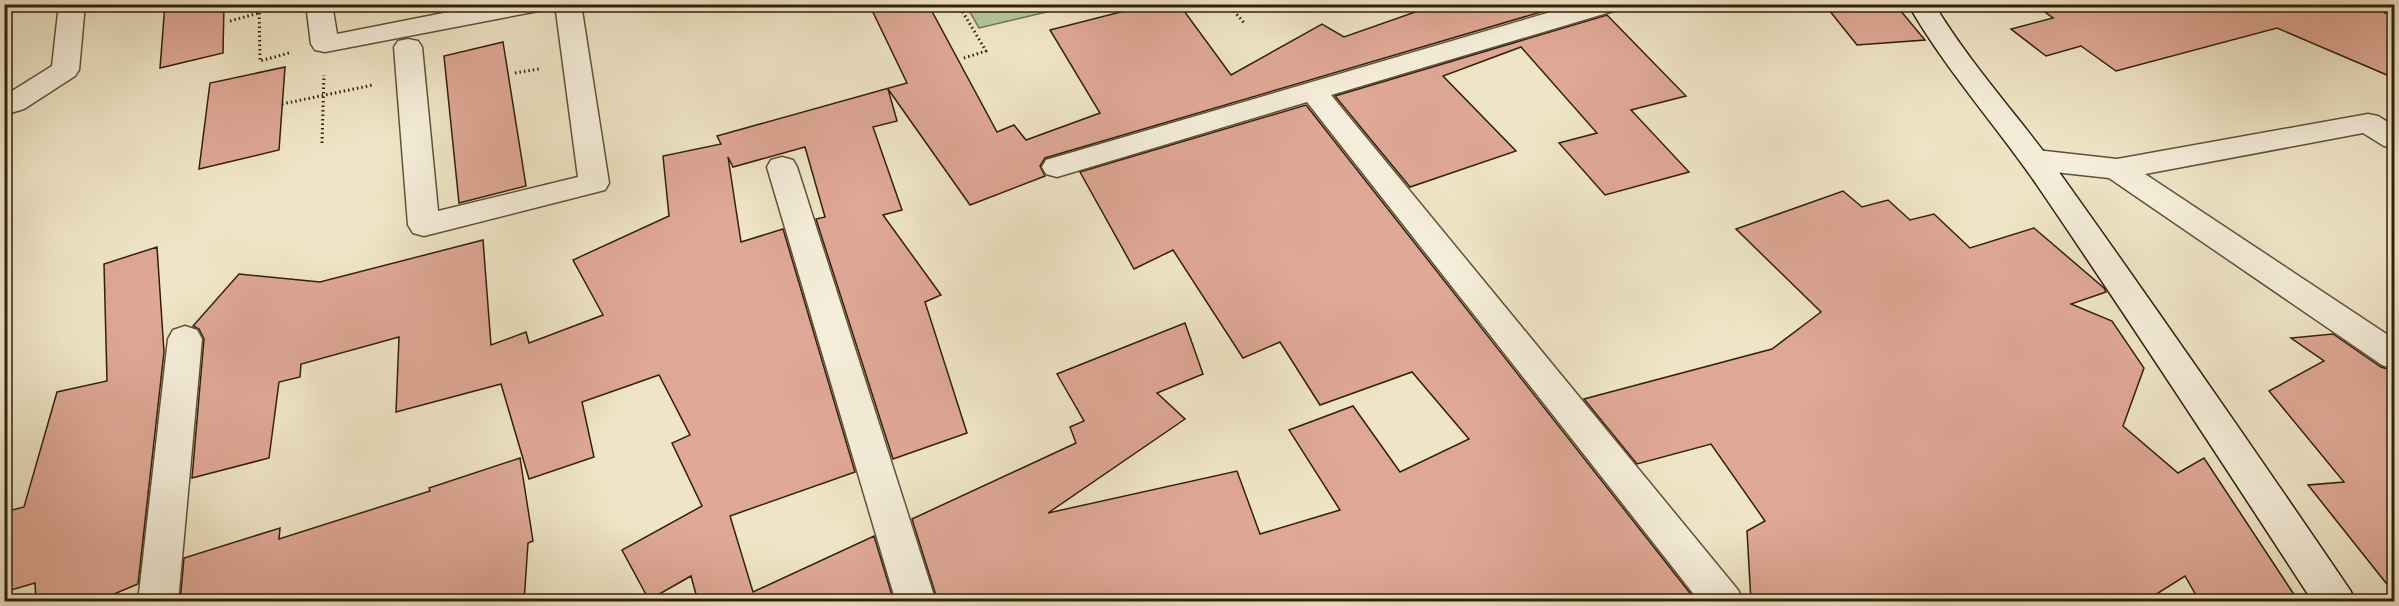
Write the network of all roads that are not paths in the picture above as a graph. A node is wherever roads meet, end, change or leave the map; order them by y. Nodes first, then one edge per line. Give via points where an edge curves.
1 (72, 4) edge
2 (319, 4) edge
3 (533, 4) edge
4 (568, 4) edge
5 (1608, 4) edge
6 (1921, 4) edge
7 (408, 47) dead end
8 (1313, 91) junction
9 (4, 106) edge
10 (2394, 139) edge
11 (2036, 160) junction
12 (782, 167) dead end
13 (1057, 167) dead end
14 (2117, 169) junction
15 (185, 339) dead end
16 (2394, 356) edge
17 (158, 602) edge
18 (916, 602) edge
19 (1724, 602) edge
20 (2336, 602) edge

1 - 9 street via 65,70
2 - 3 street via 325,44
4 - 7 street via 594,183 424,225
5 - 8 street
6 - 11 street via 1935,30
8 - 13 street
8 - 19 street
10 - 14 street via 2368,123
11 - 14 street
11 - 20 street
12 - 18 street
14 - 16 street
15 - 17 street

